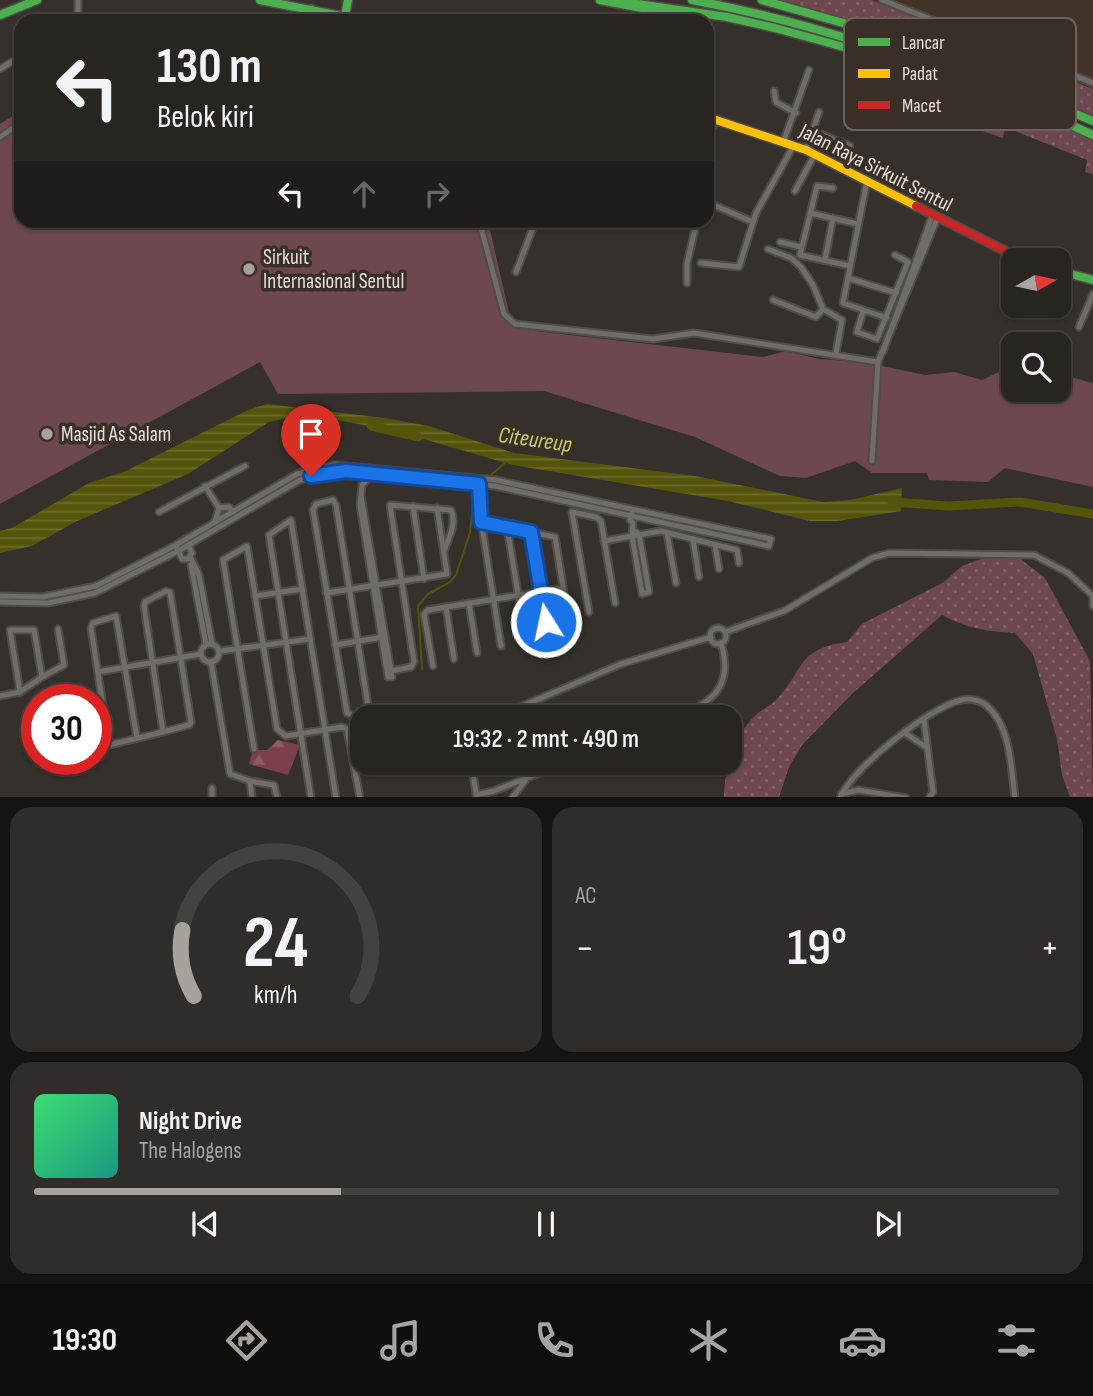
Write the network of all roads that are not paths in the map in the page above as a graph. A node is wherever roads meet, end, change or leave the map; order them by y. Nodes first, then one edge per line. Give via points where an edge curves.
1 (37, 0) edge
2 (260, 0) edge
3 (297, 0) edge
4 (600, 0) edge
5 (610, 0) edge
6 (692, 0) edge
7 (762, 0) edge
8 (882, 0) edge
9 (311, 8) junction
10 (310, 14) edge
11 (331, 14) edge
12 (675, 14) edge
13 (706, 14) edge
14 (0, 15) edge
15 (714, 16) edge
16 (928, 18) edge
17 (714, 19) edge
18 (844, 20) edge
19 (775, 28) junction
20 (844, 34) edge
21 (844, 47) edge
22 (809, 70) dead end
23 (1076, 76) edge
24 (1093, 83) edge
25 (774, 91) dead end
26 (819, 112) dead end
27 (796, 113) junction
28 (1076, 114) edge
29 (714, 119) edge
30 (1093, 121) edge
31 (1076, 128) edge
32 (813, 131) junction
33 (1093, 135) edge
34 (784, 141) junction
35 (794, 145) junction
36 (850, 146) dead end
37 (806, 150) junction
38 (815, 155) junction
39 (867, 181) junction
40 (833, 188) dead end
41 (795, 191) dead end
42 (714, 205) edge
43 (810, 213) junction
44 (935, 217) junction
45 (833, 218) junction
46 (753, 222) junction
47 (859, 224) junction
48 (481, 228) edge
49 (533, 228) edge
50 (695, 228) edge
51 (780, 242) dead end
52 (801, 247) junction
53 (768, 249) dead end
54 (1001, 249) edge
55 (895, 255) dead end
56 (825, 260) junction
57 (701, 263) dead end
58 (850, 265) junction
59 (516, 272) dead end
60 (1071, 274) edge
61 (848, 278) junction
62 (1093, 280) edge
63 (687, 283) dead end
64 (896, 293) junction
65 (1093, 294) edge
66 (773, 300) dead end
67 (823, 309) junction
68 (863, 311) junction
69 (887, 318) junction
70 (1079, 327) dead end
71 (836, 353) junction
72 (878, 362) junction
73 (872, 461) dead end
74 (245, 466) dead end
75 (359, 469) junction
76 (368, 469) junction
77 (480, 481) junction
78 (488, 482) junction
79 (362, 485) junction
80 (205, 486) junction
81 (481, 498) junction
82 (413, 506) junction
83 (219, 508) junction
84 (437, 508) junction
85 (159, 512) dead end
86 (233, 512) junction
87 (632, 512) junction
88 (639, 514) junction
89 (215, 522) junction
90 (481, 522) junction
91 (633, 523) junction
92 (507, 527) junction
93 (531, 532) junction
94 (667, 533) junction
95 (635, 534) junction
96 (693, 539) junction
97 (604, 541) junction
98 (187, 542) junction
99 (715, 545) junction
100 (177, 548) junction
101 (444, 551) junction
102 (190, 558) junction
103 (739, 563) dead end
104 (719, 569) dead end
105 (699, 577) dead end
106 (424, 579) junction
107 (401, 582) junction
108 (676, 583) dead end
109 (375, 586) junction
110 (563, 588) junction
111 (302, 589) junction
112 (350, 590) junction
113 (541, 591) junction
114 (278, 592) junction
115 (326, 593) junction
116 (518, 595) junction
117 (0, 596) edge
118 (255, 596) junction
119 (1093, 597) edge
120 (493, 599) junction
121 (0, 602) edge
122 (469, 603) junction
123 (615, 603) dead end
124 (1093, 606) edge
125 (446, 607) junction
126 (589, 612) dead end
127 (58, 629) dead end
128 (724, 632) junction
129 (524, 635) dead end
130 (384, 637) junction
131 (710, 637) junction
132 (310, 639) junction
133 (358, 641) junction
134 (287, 642) junction
135 (721, 643) junction
136 (209, 644) junction
137 (263, 645) junction
138 (335, 645) junction
139 (501, 646) dead end
140 (239, 649) junction
141 (219, 651) junction
142 (477, 653) dead end
143 (201, 654) junction
144 (182, 657) junction
145 (454, 659) dead end
146 (154, 662) junction
147 (211, 662) junction
148 (433, 666) dead end
149 (126, 667) junction
150 (98, 672) junction
151 (42, 677) junction
152 (100, 684) edge
153 (20, 692) junction
154 (0, 696) edge
155 (525, 705) edge
156 (702, 705) edge
157 (924, 720) junction
158 (324, 729) junction
159 (163, 732) junction
160 (300, 733) junction
161 (905, 733) junction
162 (137, 738) junction
163 (350, 742) edge
164 (112, 744) edge
165 (926, 747) junction
166 (254, 749) dead end
167 (356, 775) edge
168 (473, 775) edge
169 (536, 775) edge
170 (853, 777) junction
171 (526, 779) junction
172 (250, 782) junction
173 (212, 788) dead end
174 (859, 790) junction
175 (476, 796) edge
176 (841, 796) edge
177 (933, 796) edge
178 (212, 797) edge
179 (252, 797) edge
180 (277, 797) edge
181 (311, 797) edge
182 (336, 797) edge
183 (360, 797) edge
184 (512, 797) edge
185 (905, 797) edge
186 (1015, 797) edge

1 - 14 main road
2 - 9 main road
3 - 9 main road
4 - 12 main road
5 - 13 main road
6 - 20 main road
7 - 18 main road
8 - 16 street
9 - 10 street
9 - 11 main road
15 - 19 main road
17 - 19 main road
19 - 21 main road
22 - 27 street
23 - 24 street
25 - 27 street via 776,102
26 - 32 street
27 - 34 street
28 - 30 main road
29 - 34 main road, Jalan Raya Sirkuit Sentul
31 - 33 main road
32 - 36 street
32 - 37 street
34 - 35 main road, Jalan Raya Sirkuit Sentul
35 - 37 main road, Jalan Raya Sirkuit Sentul
35 - 46 street
37 - 38 main road, Jalan Raya Sirkuit Sentul
38 - 39 main road, Jalan Raya Sirkuit Sentul
38 - 41 street
39 - 44 main road, Jalan Raya Sirkuit Sentul
39 - 47 street
40 - 43 street via 817,186
42 - 46 street
43 - 45 street
43 - 52 street
44 - 54 main road, Jalan Raya Sirkuit Sentul
44 - 72 street
45 - 47 street
45 - 56 street
46 - 57 street via 739,267
47 - 58 street
48 - 71 street via 504,314 515,324 653,340 694,333
49 - 59 street
50 - 63 street
51 - 52 street
52 - 56 street via 801,257
53 - 67 street via 801,267
55 - 64 street via 908,262
56 - 58 street
58 - 61 street
60 - 62 main road
61 - 64 street
61 - 68 street via 843,303
64 - 69 street
65 - 70 street
66 - 67 street via 815,317
67 - 71 street via 842,320
68 - 69 street
68 - 69 street via 857,332 875,340
71 - 72 street
72 - 73 street
74 - 80 street
75 - 76 street
75 - 79 street
75 - 86 street via 335,465 309,470
75 - 98 street via 300,480
76 - 77 street
76 - 79 street
77 - 78 street
77 - 81 street
78 - 81 street
78 - 87 street
79 - 109 street via 360,505
80 - 83 street
80 - 85 street
81 - 90 street
82 - 84 street
82 - 106 street
82 - 107 street via 389,507
83 - 86 street
83 - 89 street
84 - 101 street
84 - 101 street via 451,510 454,516
86 - 89 street
87 - 88 street
87 - 91 street
88 - 88 street via 771,539 769,546
88 - 91 street
89 - 98 street
90 - 92 street
90 - 120 street
91 - 95 street
92 - 93 street
92 - 116 street
93 - 110 street via 555,537
93 - 113 street
94 - 95 street
94 - 96 street
94 - 108 street
95 - 95 street via 649,592 642,594
95 - 97 street
96 - 99 street
96 - 105 street
97 - 123 street
97 - 126 street via 600,518 572,512
98 - 100 street
98 - 102 street
99 - 103 street via 737,550
99 - 104 street
100 - 102 street via 182,559
100 - 117 street via 88,588 43,597
100 - 121 street via 114,584 78,598 38,604
101 - 106 street via 447,574
102 - 136 street
106 - 107 street
107 - 109 street
107 - 130 street via 414,662 411,667 391,671
109 - 112 street
109 - 130 street
110 - 113 street
110 - 113 street via 568,618 546,622
111 - 114 street
111 - 114 street via 291,520 269,535
111 - 132 street
112 - 115 street
112 - 115 street via 333,500 316,504 313,510
112 - 133 street
113 - 116 street
114 - 118 street
114 - 134 street
115 - 138 street
116 - 120 street
116 - 129 street
118 - 137 street
118 - 140 street via 247,545 223,560
119 - 124 street
119 - 128 street via 1068,573 1034,555 889,553 872,558 784,611
120 - 122 street
120 - 139 street
122 - 125 street
122 - 142 street
125 - 145 street
125 - 148 street via 424,614
127 - 151 street via 64,665
128 - 131 street via 714,629
128 - 135 street
130 - 133 street
131 - 135 street
131 - 155 street via 621,664
132 - 134 street
132 - 158 street
133 - 138 street
133 - 138 street via 369,712 357,717 347,713
134 - 137 street
134 - 160 street
135 - 156 street via 727,667 718,691
136 - 141 street
136 - 143 street
137 - 140 street
137 - 160 street via 277,729 286,736
140 - 141 street
140 - 166 street
141 - 147 street via 219,657
143 - 144 street
143 - 147 street
144 - 146 street
144 - 146 street via 170,592 166,591 144,606
144 - 159 street via 191,722
146 - 149 street
146 - 159 street
147 - 172 street via 227,768 235,778
149 - 150 street
149 - 150 street via 116,616 91,628
149 - 162 street
150 - 152 street
151 - 153 street
151 - 153 street via 34,630 10,630
153 - 154 street
157 - 161 street
157 - 165 street
157 - 186 street via 961,700 986,705 1004,736
158 - 160 street
158 - 163 street via 347,729
158 - 182 street
159 - 162 street
160 - 181 street
161 - 165 street
161 - 170 street
162 - 164 street
165 - 177 street
167 - 183 street
168 - 175 street
169 - 171 street
170 - 174 street
170 - 176 street
171 - 175 street
171 - 184 street
172 - 179 street
172 - 180 street via 274,785
173 - 178 street
174 - 176 street
174 - 185 street

